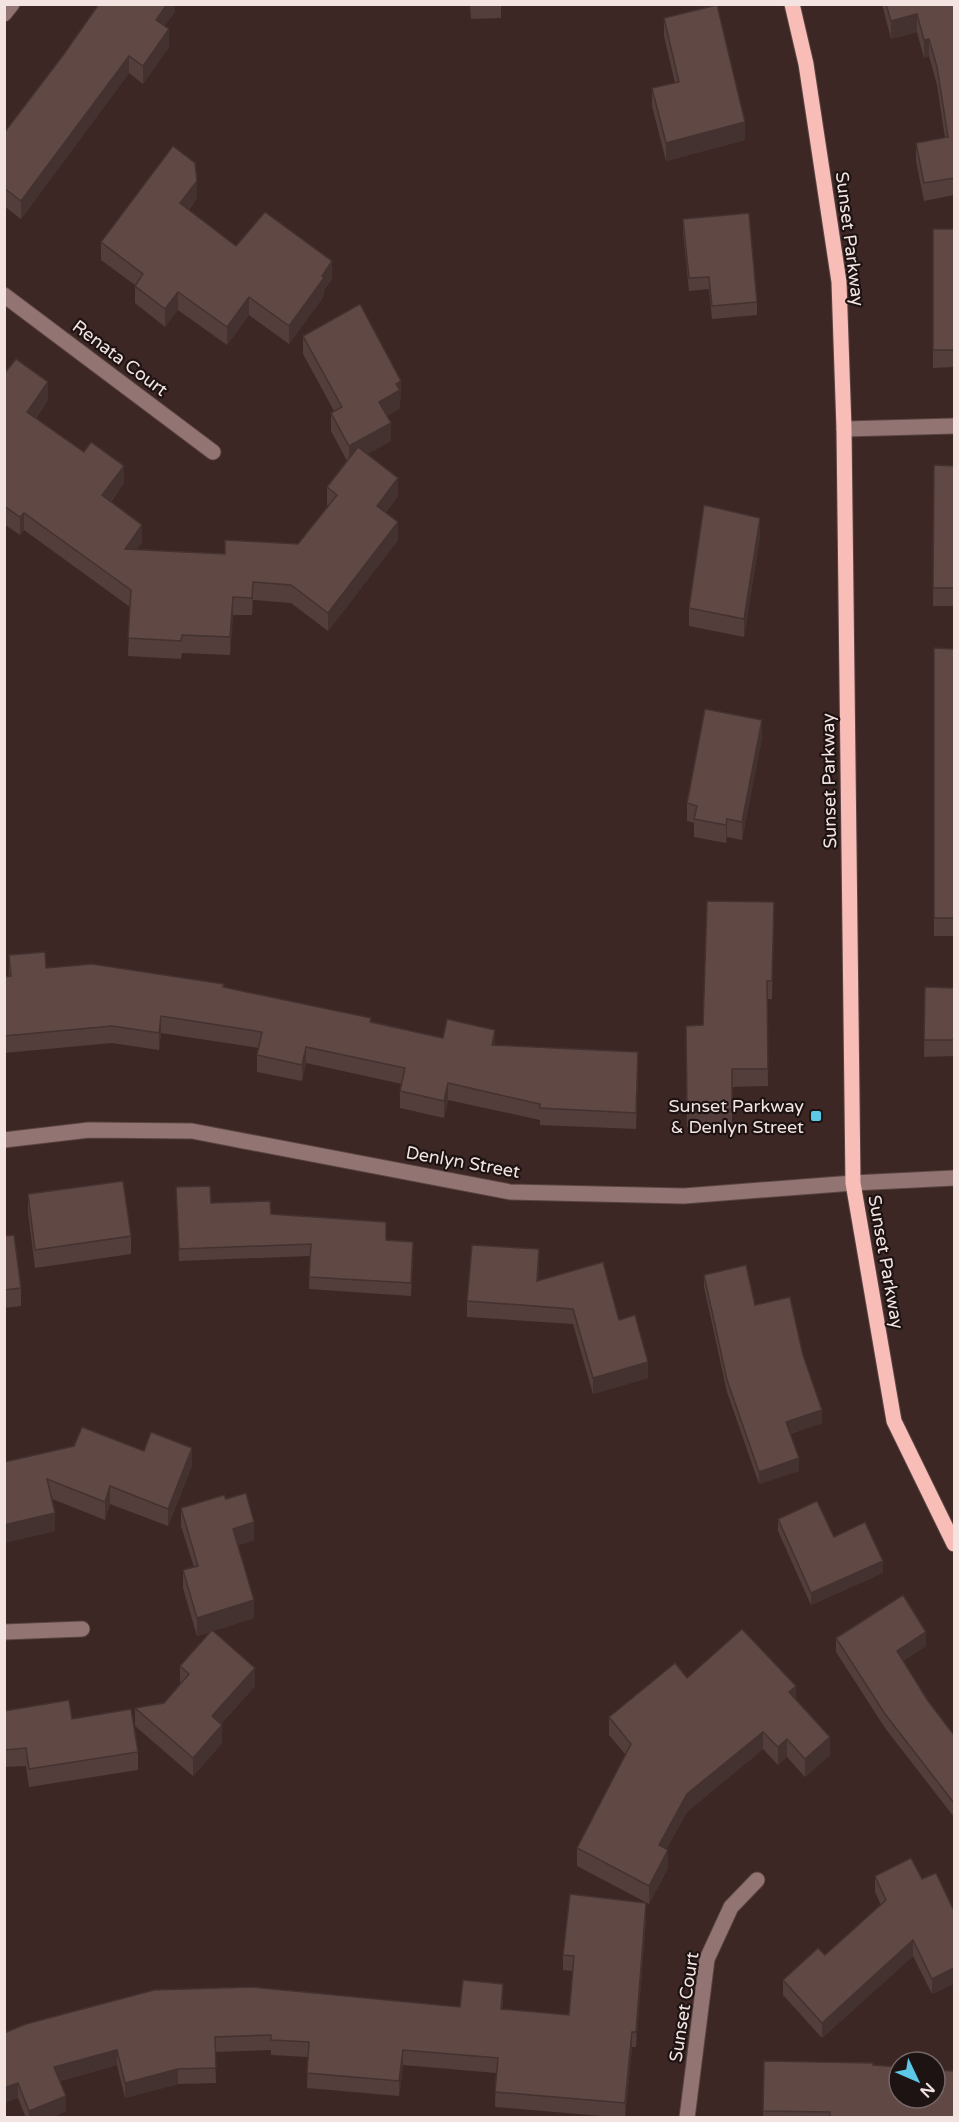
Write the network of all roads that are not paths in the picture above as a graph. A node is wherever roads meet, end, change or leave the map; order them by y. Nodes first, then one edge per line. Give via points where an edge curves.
1 (12, 4) edge
2 (792, 4) edge
3 (4, 14) edge
4 (4, 295) edge
5 (954, 426) edge
6 (844, 429) junction
7 (213, 452) dead end
8 (4, 1140) edge
9 (954, 1178) edge
10 (853, 1183) junction
11 (954, 1544) edge
12 (82, 1629) dead end
13 (4, 1632) edge
14 (757, 1880) dead end
15 (687, 2118) edge

1 - 3 street
2 - 6 main road, Sunset Parkway via 806,64 839,282
4 - 7 street, Renata Court
5 - 6 street
6 - 10 main road, Sunset Parkway
8 - 10 street, Denlyn Street via 89,1130 192,1131 510,1192 684,1196
9 - 10 street, Denlyn Street
10 - 11 main road, Sunset Parkway via 894,1421
12 - 13 street
14 - 15 street, Sunset Court via 731,1907 707,1959

